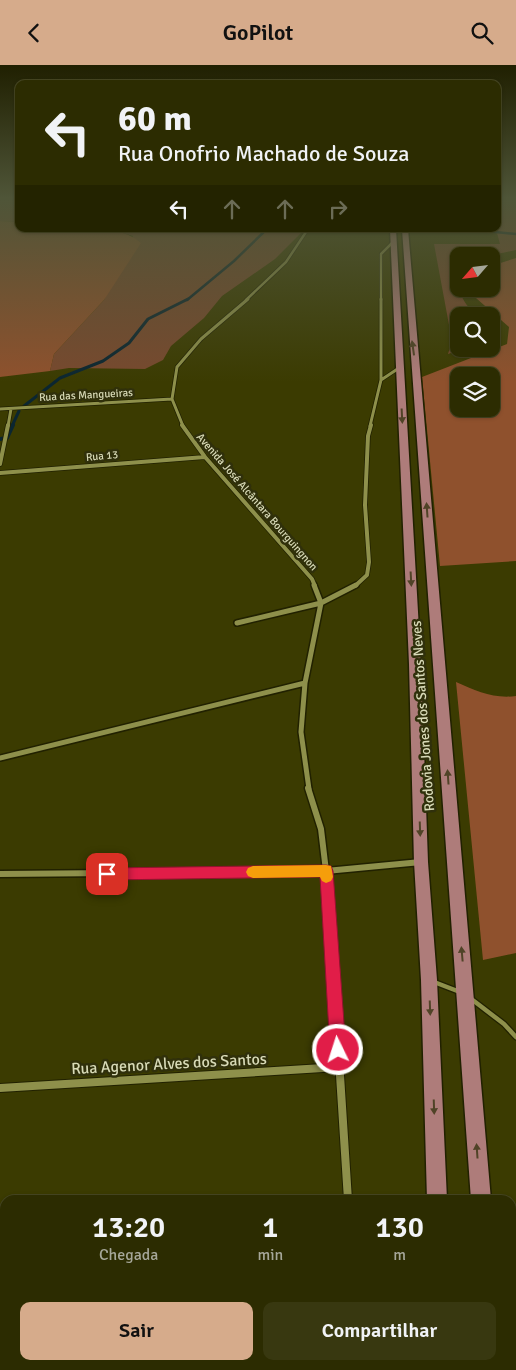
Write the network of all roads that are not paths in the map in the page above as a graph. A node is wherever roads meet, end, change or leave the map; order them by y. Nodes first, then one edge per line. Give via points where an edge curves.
1 (288, 260) edge
2 (381, 260) edge
3 (395, 260) edge
4 (407, 260) edge
5 (399, 368) junction
6 (381, 380) junction
7 (172, 399) junction
8 (0, 409) edge
9 (11, 409) junction
10 (204, 457) junction
11 (0, 464) edge
12 (0, 473) edge
13 (321, 603) junction
14 (237, 623) dead end
15 (305, 683) junction
16 (0, 758) edge
17 (421, 862) junction
18 (326, 871) junction
19 (0, 874) edge
20 (429, 980) junction
21 (466, 995) junction
22 (516, 1037) edge
23 (339, 1067) junction
24 (0, 1088) edge
25 (348, 1195) edge
26 (437, 1195) edge
27 (481, 1195) edge

1 - 7 street via 187,353 177,367
2 - 6 street
3 - 5 main road, Rodovia Jones dos Santos Neves
21 -> 4 main road, Rodovia Jones dos Santos Neves
5 - 6 street
5 -> 17 main road, Rodovia Jones dos Santos Neves via 415,664
6 - 13 street via 368,436 364,505 369,562 366,575 352,589
7 - 9 street, Rua das Mangueiras
7 - 10 street, Avenida José Alcântara Bourguingnon via 184,429
8 - 9 street, Rua das Mangueiras
9 - 11 street
10 - 12 street, Rua 13
10 - 13 street, Avenida José Alcântara Bourguingnon via 312,579
13 - 14 street
13 - 15 street
15 - 16 street
15 - 18 street via 300,732 308,786 321,829
17 - 18 street
17 - 20 main road, Rodovia Jones dos Santos Neves
18 - 19 street
18 - 23 street
20 - 21 lane
20 -> 26 main road, Rodovia Jones dos Santos Neves
21 - 22 lane via 486,1008
27 -> 21 main road, Rodovia Jones dos Santos Neves
23 - 24 street, Rua Agenor Alves dos Santos
23 - 25 street

